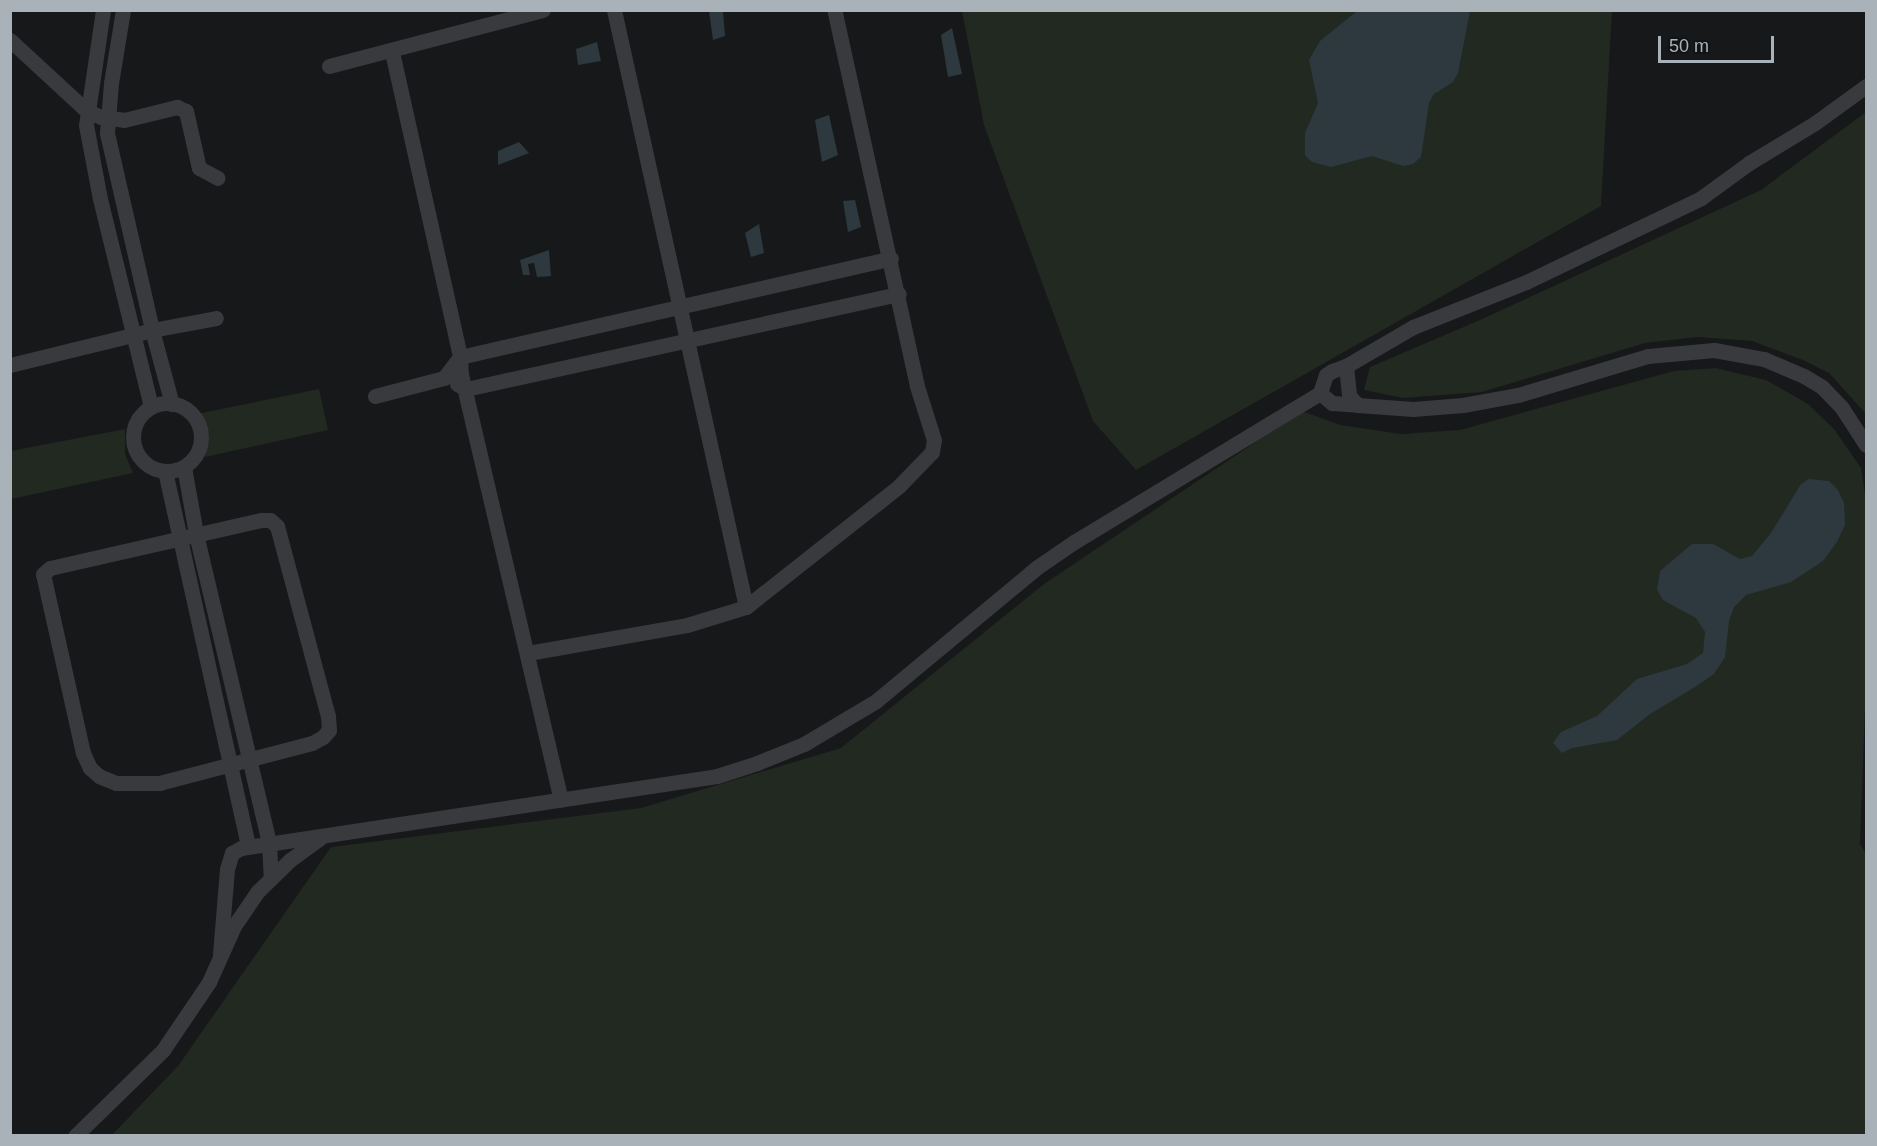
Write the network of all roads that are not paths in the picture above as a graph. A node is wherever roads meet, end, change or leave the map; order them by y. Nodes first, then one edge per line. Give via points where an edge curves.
1 (103, 10) edge
2 (123, 10) edge
3 (543, 10) edge
4 (614, 10) edge
5 (834, 10) edge
6 (10, 40) edge
7 (392, 52) junction
8 (329, 66) dead end
9 (1866, 86) edge
10 (87, 111) junction
11 (108, 120) junction
12 (218, 178) dead end
13 (891, 258) junction
14 (899, 294) junction
15 (679, 306) junction
16 (216, 318) dead end
17 (152, 330) junction
18 (132, 336) junction
19 (686, 340) junction
20 (460, 357) junction
21 (10, 365) edge
22 (1346, 366) junction
23 (444, 378) junction
24 (466, 389) junction
25 (1320, 393) junction
26 (375, 396) dead end
27 (172, 404) junction
28 (1359, 405) junction
29 (151, 407) junction
30 (1866, 445) edge
31 (184, 467) junction
32 (165, 471) junction
33 (196, 534) junction
34 (180, 538) junction
35 (746, 607) junction
36 (528, 653) junction
37 (249, 759) junction
38 (230, 764) junction
39 (561, 799) junction
40 (322, 837) junction
41 (269, 843) junction
42 (248, 846) junction
43 (271, 877) junction
44 (220, 954) junction
45 (75, 1136) edge

1 - 10 street
2 - 11 street
3 - 7 street
4 - 15 street
5 - 13 street
6 - 10 street
7 - 8 street
7 - 20 street
9 - 22 street via 1701,198 1545,274 1413,327
10 - 11 street
10 - 18 street via 94,170
11 - 12 street via 183,109 188,115 199,168
11 - 17 street via 110,151
13 - 14 street
13 - 15 street
14 - 19 street
14 - 35 street via 934,440 932,452 899,486
15 - 19 street
15 - 20 street
16 - 17 street
17 - 18 street
17 - 27 street
18 - 21 street
18 - 29 street
19 - 24 street
19 - 35 street
20 - 23 street
20 - 24 street
22 - 25 street via 1326,375
22 - 28 street via 1349,396
23 - 24 street
23 - 26 street
24 - 36 street
25 - 28 street via 1332,403
25 - 39 street via 1074,542 1008,590 876,701 804,744 717,776
27 - 29 street
27 - 31 street via 193,417 200,434 197,453
28 - 30 street via 1413,409 1463,405 1518,395 1648,356 1714,350 1764,358 1822,387
29 - 32 street via 135,425 135,449 143,462
31 - 32 street
31 - 33 street
32 - 34 street
33 - 34 street
33 - 37 street
33 - 37 street via 262,520 277,526 328,716 329,730 312,743
34 - 38 street
34 - 38 street via 50,568 42,580 83,753 90,768 108,780 132,784 160,783
35 - 36 street via 687,625
36 - 39 street
37 - 38 street
37 - 41 street
38 - 42 street
39 - 40 street
40 - 41 street
40 - 43 street
41 - 42 street
41 - 43 street
42 - 44 street via 236,850 229,860
43 - 44 street via 234,926
44 - 45 street via 209,982 163,1050

